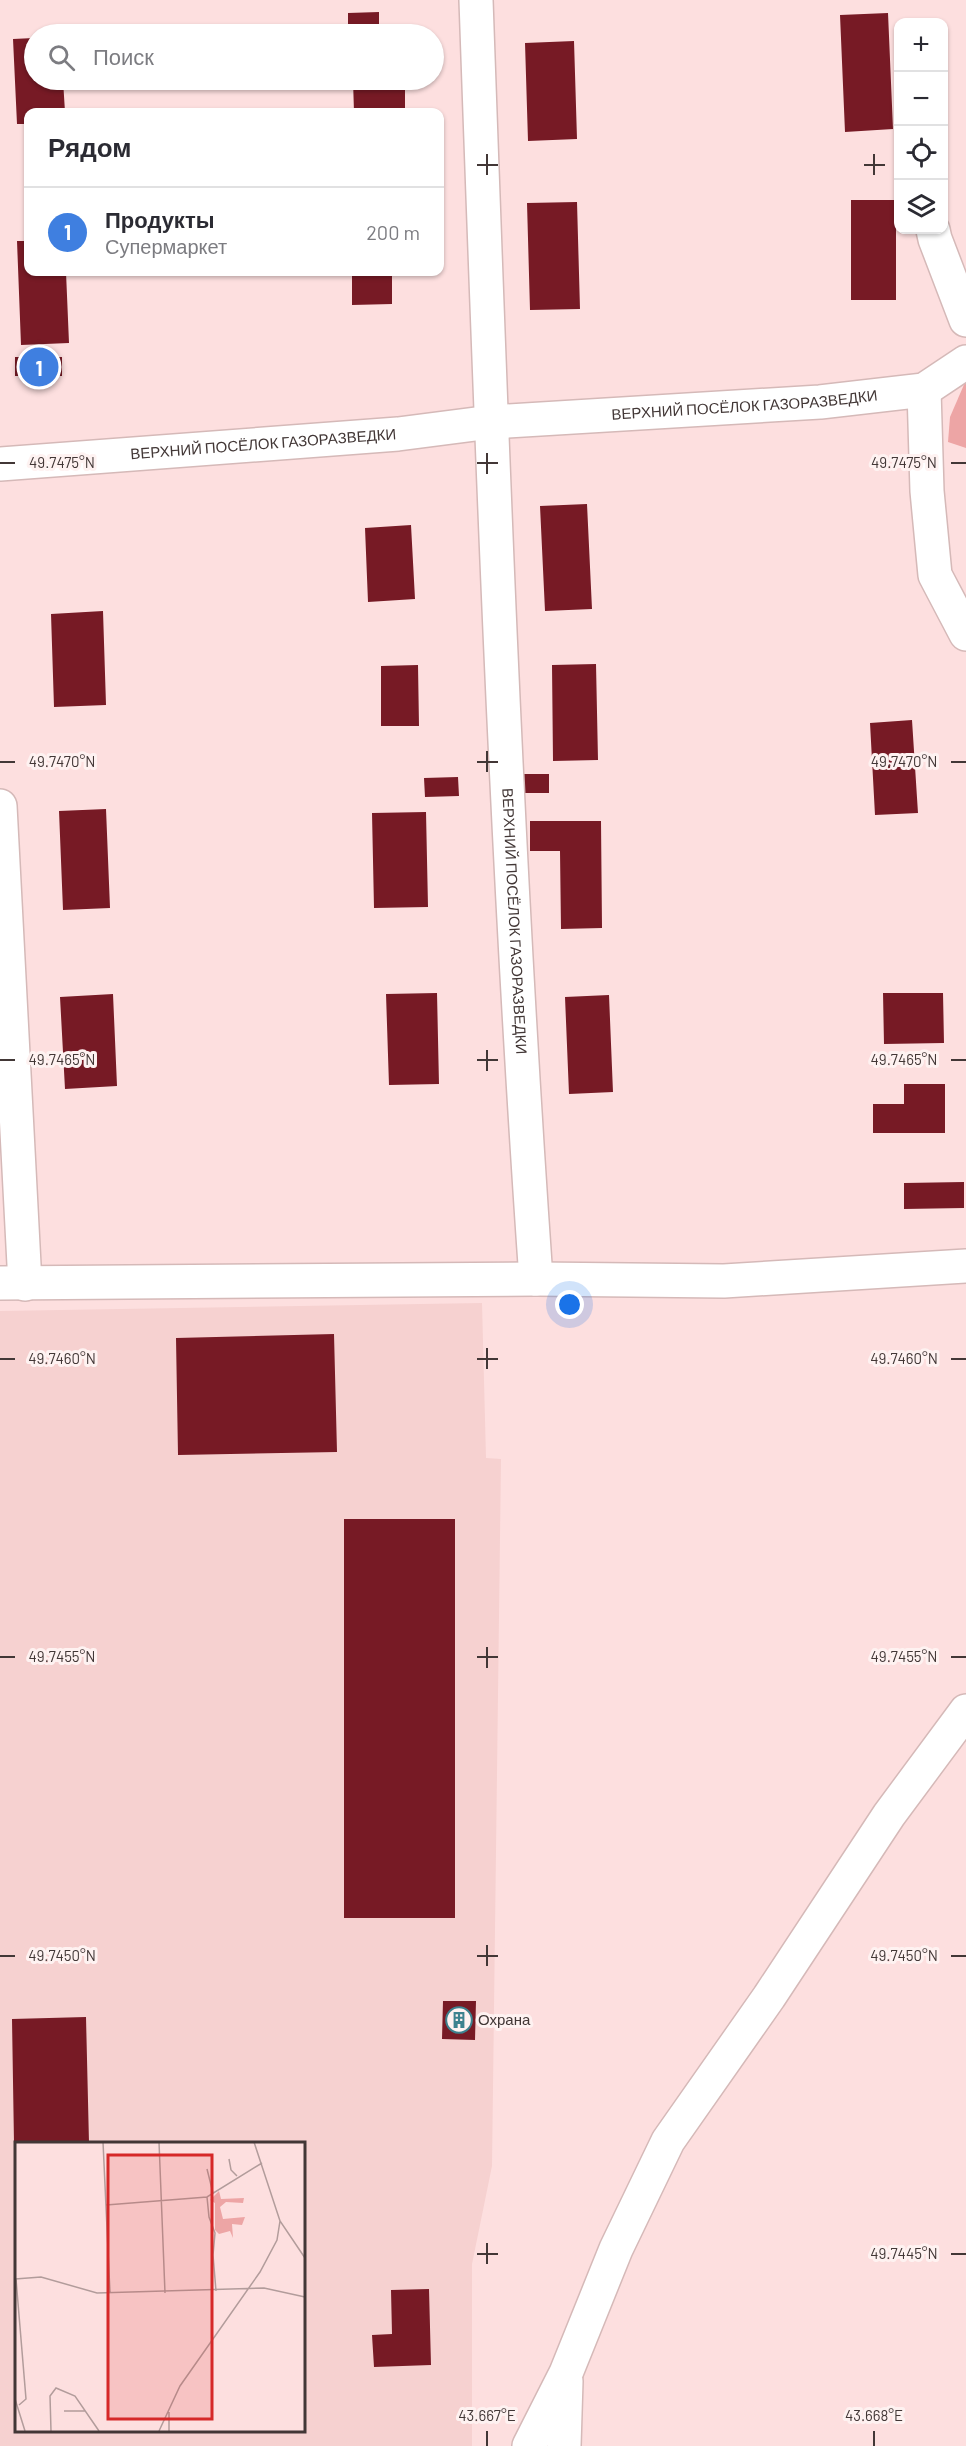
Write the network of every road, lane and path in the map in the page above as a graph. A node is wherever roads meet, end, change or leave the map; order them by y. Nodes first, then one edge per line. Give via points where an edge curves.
1 (476, 0) edge
2 (934, 234) edge
3 (966, 320) edge
4 (966, 362) edge
5 (924, 390) junction
6 (491, 422) junction
7 (0, 464) edge
8 (966, 634) edge
9 (0, 806) edge
10 (966, 1266) edge
11 (536, 1279) junction
12 (13, 1283) edge
13 (966, 1711) edge
14 (566, 2373) junction
15 (529, 2446) edge
16 (564, 2446) edge

1 - 6 street, ВЕРХНИЙ ПОСЁЛОК ГАЗОРАЗВЕДКИ
2 - 3 street
4 - 5 street, ВЕРХНИЙ ПОСЁЛОК ГАЗОРАЗВЕДКИ
5 - 6 street, ВЕРХНИЙ ПОСЁЛОК ГАЗОРАЗВЕДКИ via 820,402
5 - 8 street via 927,491 935,575
6 - 7 street, ВЕРХНИЙ ПОСЁЛОК ГАЗОРАЗВЕДКИ via 398,434
6 - 11 street, ВЕРХНИЙ ПОСЁЛОК ГАЗОРАЗВЕДКИ via 507,823
9 - 12 street
10 - 11 street via 724,1281
11 - 12 street
13 - 14 street via 889,1815 668,2141 616,2249
14 - 15 street
14 - 16 street

